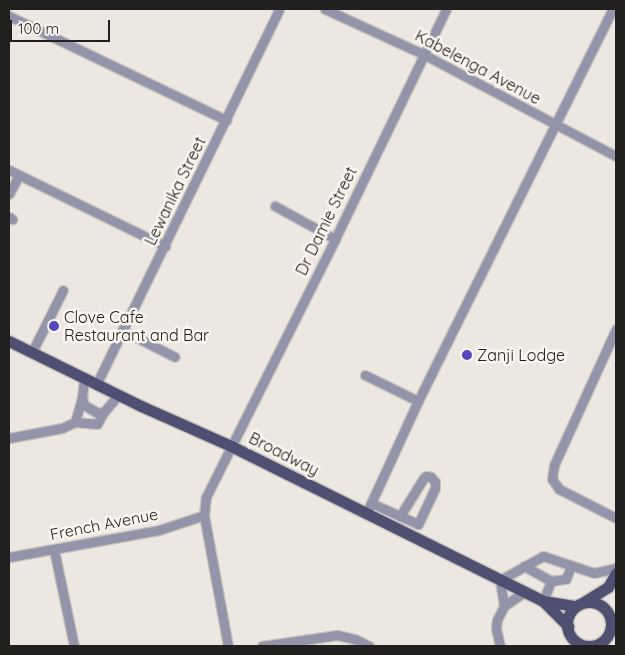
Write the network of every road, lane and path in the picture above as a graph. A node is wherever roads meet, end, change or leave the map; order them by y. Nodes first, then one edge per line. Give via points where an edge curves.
1 (279, 9) edge
2 (325, 9) edge
3 (446, 9) edge
4 (613, 9) edge
5 (9, 16) edge
6 (423, 54) junction
7 (226, 120) junction
8 (556, 126) junction
9 (616, 156) edge
10 (9, 170) edge
11 (19, 175) junction
12 (9, 194) edge
13 (275, 206) dead end
14 (335, 239) junction
15 (165, 246) junction
16 (63, 290) dead end
17 (616, 329) edge
18 (122, 330) junction
19 (9, 340) edge
20 (32, 352) junction
21 (175, 357) dead end
22 (366, 375) dead end
23 (84, 379) junction
24 (96, 385) junction
25 (118, 395) junction
26 (82, 397) junction
27 (418, 401) junction
28 (103, 412) junction
29 (75, 422) junction
30 (9, 438) edge
31 (232, 446) junction
32 (371, 503) junction
33 (366, 514) junction
34 (204, 515) junction
35 (400, 516) junction
36 (616, 518) edge
37 (54, 550) junction
38 (9, 557) edge
39 (524, 566) junction
40 (571, 566) junction
41 (616, 568) edge
42 (616, 573) edge
43 (500, 580) junction
44 (551, 581) junction
45 (608, 587) junction
46 (524, 592) junction
47 (543, 601) junction
48 (580, 605) junction
49 (504, 606) junction
50 (612, 621) edge
51 (569, 630) junction
52 (616, 642) edge
53 (597, 644) edge
54 (74, 646) edge
55 (228, 646) edge
56 (262, 646) edge
57 (368, 646) edge
58 (500, 646) edge
59 (572, 646) edge

1 - 7 street, Lewanika Street
2 - 6 street, Kabelenga Avenue
3 - 6 street, Dr Damie Street
4 - 8 street
5 - 7 street
6 - 8 street, Kabelenga Avenue
6 - 14 street, Dr Damie Street
7 - 15 street, Lewanika Street
8 - 9 street, Kabelenga Avenue
8 - 27 street
10 - 11 street
11 - 12 street
11 - 15 street
13 - 14 street
14 - 31 street, Dr Damie Street
15 - 18 street, Lewanika Street
16 - 20 street
17 - 36 street via 554,465 552,479 559,489
18 - 21 street
18 - 24 street, Lewanika Street
19 - 20 main road, Broadway
20 - 23 main road, Broadway
22 - 27 street
23 - 24 main road, Broadway
23 - 26 street
24 - 25 main road, Broadway
25 - 28 street
25 - 31 main road, Broadway
26 - 28 street via 84,405
26 - 29 street
27 - 32 street
28 - 29 street via 97,424
29 - 30 street via 62,428
31 - 33 main road, Broadway
31 - 34 street, Dr Damie Street via 206,497
32 - 33 street
32 - 35 street
33 - 43 main road, Broadway
34 - 37 street, French Avenue via 158,530
34 - 55 street
35 - 35 street via 423,479 431,477 435,488 418,524
37 - 38 street, French Avenue
37 - 54 street
39 - 40 street via 543,556
39 - 43 street
39 - 44 street
40 - 41 street via 594,573
40 - 44 street via 566,580
42 - 45 main road
43 - 46 main road, Broadway
43 - 49 street
44 - 47 street
45 - 48 main road
45 - 50 main road
46 - 47 main road, Broadway
46 - 49 street
47 - 48 main road
47 - 51 main road
48 - 50 main road via 596,603
48 - 51 main road via 569,617
49 - 58 street via 496,624
50 - 53 main road via 611,629
51 - 53 main road via 581,644
51 - 59 main road
52 - 53 main road
56 - 57 street via 337,635

